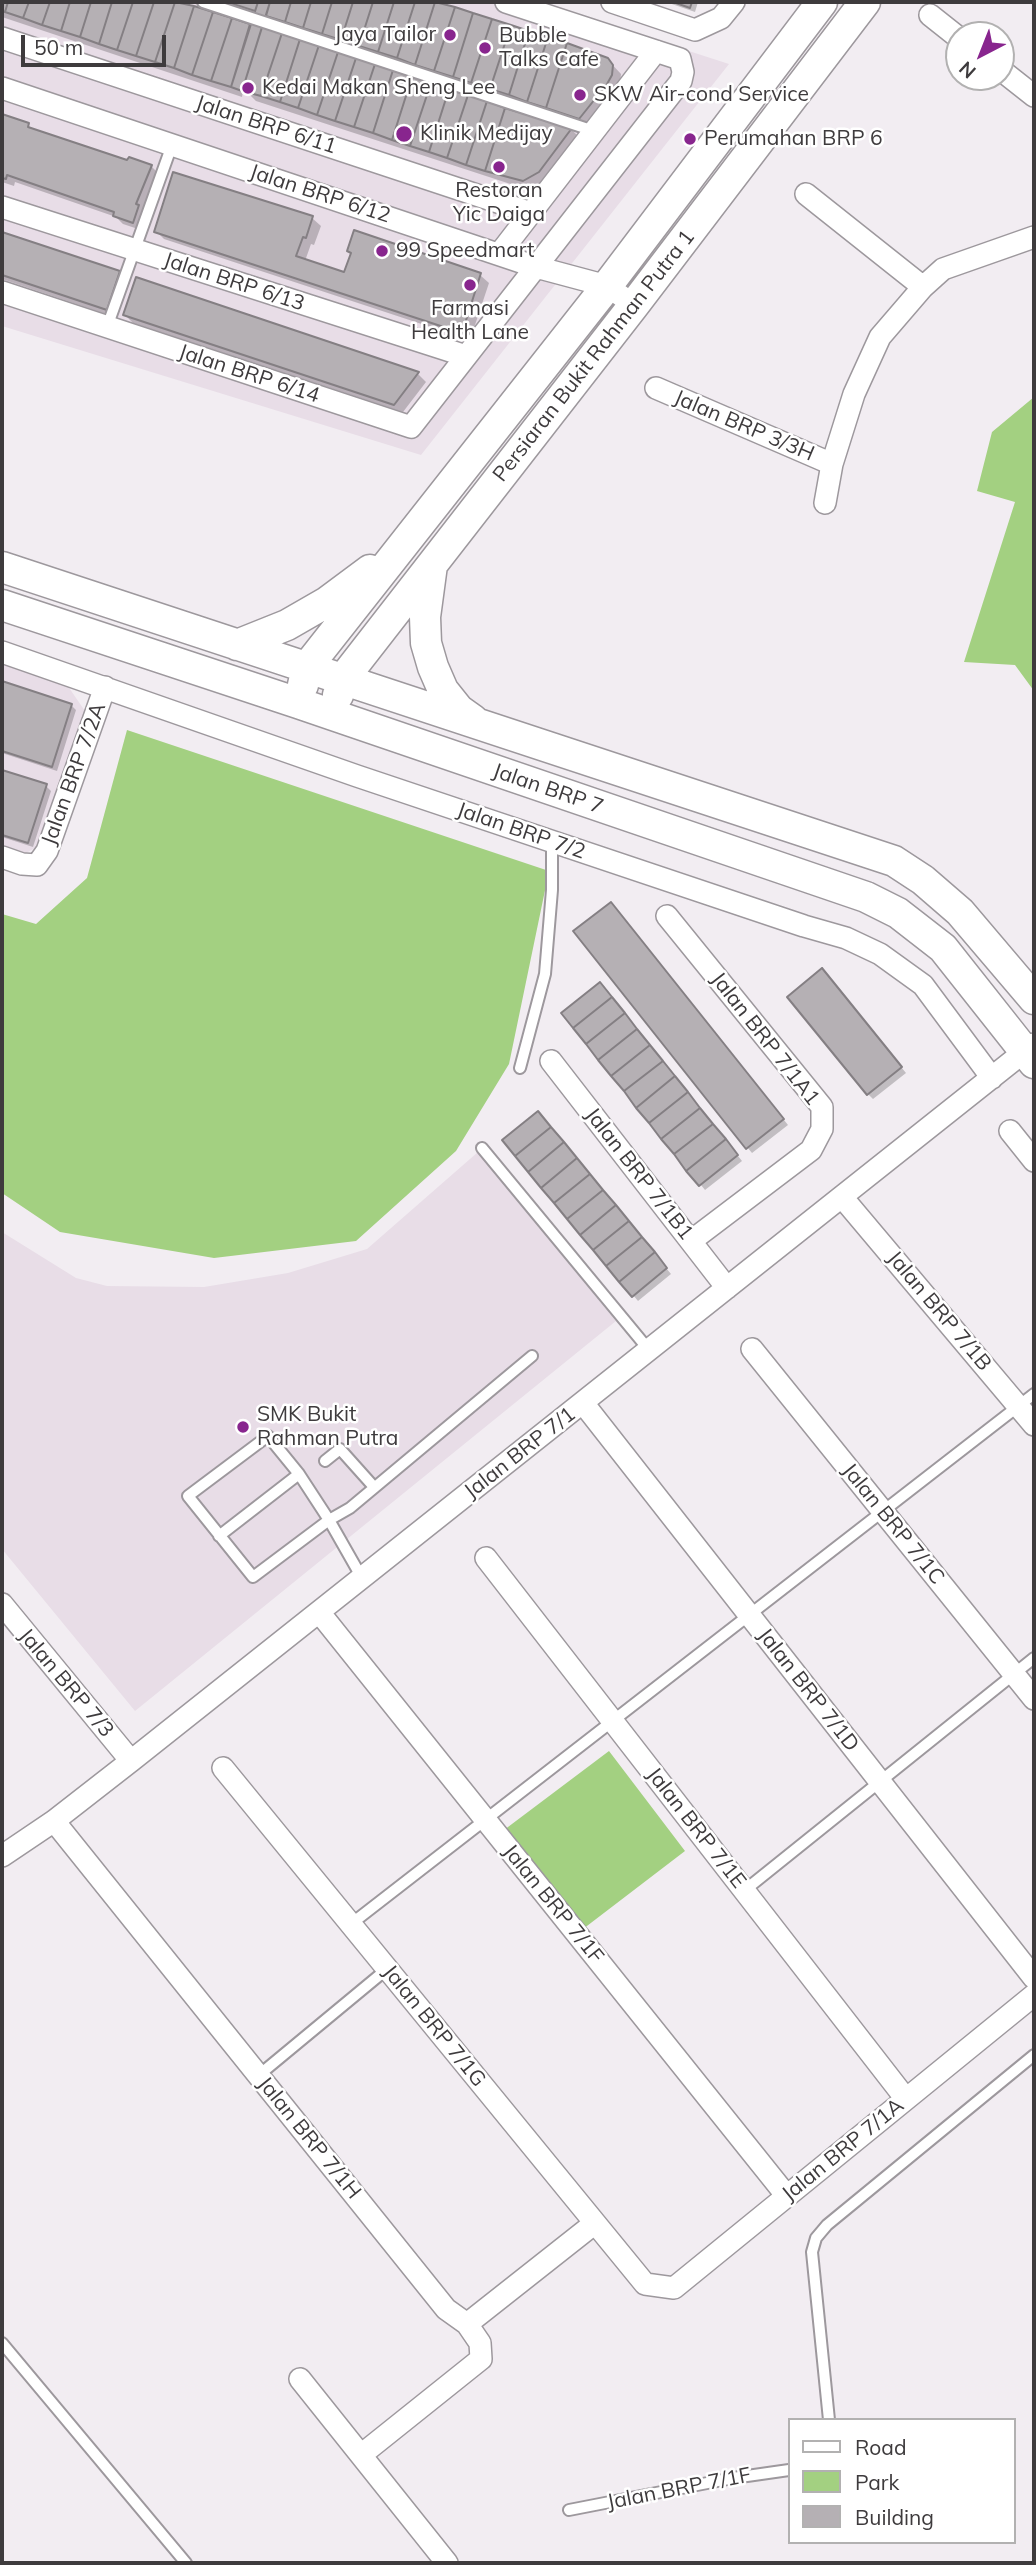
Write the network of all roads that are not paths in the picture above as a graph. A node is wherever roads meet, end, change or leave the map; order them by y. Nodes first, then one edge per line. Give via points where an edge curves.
1 (203, 2) edge
2 (506, 2) edge
3 (612, 2) edge
4 (822, 2) edge
5 (865, 2) edge
6 (727, 10) edge
7 (930, 15) dead end
8 (945, 27) edge
9 (2, 38) edge
10 (656, 51) junction
11 (1015, 81) edge
12 (2, 88) edge
13 (1034, 96) edge
14 (594, 131) junction
15 (172, 145) junction
16 (806, 194) dead end
17 (2, 207) edge
18 (531, 213) junction
19 (1034, 237) edge
20 (135, 250) junction
21 (500, 253) junction
22 (536, 267) junction
23 (607, 286) junction
24 (923, 286) junction
25 (2, 292) edge
26 (634, 306) junction
27 (107, 327) junction
28 (466, 356) junction
29 (656, 388) dead end
30 (832, 464) junction
31 (825, 503) dead end
32 (411, 533) junction
33 (432, 565) junction
34 (2, 567) edge
35 (2, 606) edge
36 (237, 645) junction
37 (2, 652) edge
38 (307, 667) junction
39 (343, 679) junction
40 (105, 687) junction
41 (298, 703) junction
42 (331, 715) junction
43 (477, 723) junction
44 (552, 841) junction
45 (2, 858) edge
46 (667, 916) dead end
47 (1034, 999) edge
48 (1031, 1053) edge
49 (551, 1061) dead end
50 (520, 1068) dead end
51 (992, 1078) junction
52 (1010, 1131) dead end
53 (482, 1148) dead end
54 (1034, 1161) edge
55 (842, 1197) junction
56 (691, 1241) junction
57 (727, 1288) junction
58 (752, 1349) dead end
59 (649, 1350) junction
60 (532, 1356) dead end
61 (1026, 1400) edge
62 (583, 1403) junction
63 (1034, 1426) edge
64 (325, 1461) dead end
65 (299, 1474) junction
66 (374, 1487) junction
67 (883, 1511) junction
68 (329, 1520) junction
69 (219, 1536) junction
70 (486, 1558) dead end
71 (362, 1578) junction
72 (2, 1604) edge
73 (319, 1612) junction
74 (749, 1615) junction
75 (1034, 1658) edge
76 (1014, 1674) junction
77 (1034, 1699) edge
78 (613, 1721) junction
79 (131, 1761) junction
80 (223, 1768) dead end
81 (880, 1782) junction
82 (485, 1820) junction
83 (54, 1821) junction
84 (2, 1856) edge
85 (745, 1890) junction
86 (351, 1924) junction
87 (387, 1969) junction
88 (1034, 1978) edge
89 (1034, 1995) edge
90 (1034, 2055) edge
91 (259, 2075) junction
92 (906, 2099) junction
93 (786, 2195) junction
94 (595, 2224) junction
95 (645, 2284) joint
96 (467, 2324) junction
97 (2, 2343) edge
98 (300, 2379) dead end
99 (829, 2418) edge
100 (360, 2455) junction
101 (788, 2470) edge
102 (569, 2510) dead end
103 (186, 2563) edge
104 (447, 2563) edge

1 - 14 lane
2 - 10 street
3 - 6 street via 695,30
4 - 23 main road, Persiaran Bukit Rahman Putra 1
5 - 26 main road, Persiaran Bukit Rahman Putra 1
7 - 8 street
9 - 18 street, Jalan BRP 6/11
10 - 14 street
10 - 22 street via 680,60 681,81
11 - 13 street
12 - 15 street, Jalan BRP 6/12
14 - 18 street
15 - 20 lane
15 - 21 street, Jalan BRP 6/12
16 - 24 street
17 - 20 street, Jalan BRP 6/13
18 - 21 street
19 - 24 street via 943,269
20 - 27 lane
20 - 28 street, Jalan BRP 6/13
21 - 22 street, Jalan BRP 6/12
22 - 23 street, Jalan BRP 6/12
22 - 28 street
23 - 26 street, Jalan BRP 6/12
23 - 32 main road, Persiaran Bukit Rahman Putra 1
24 - 30 street via 880,337 854,394
25 - 27 street, Jalan BRP 6/14
26 - 33 main road, Persiaran Bukit Rahman Putra 1
27 - 28 street, Jalan BRP 6/14 via 411,427
29 - 30 street, Jalan BRP 3/3H
30 - 31 street
32 - 36 main road via 327,602 287,625
32 - 38 main road, Persiaran Bukit Rahman Putra 1
33 - 39 main road, Persiaran Bukit Rahman Putra 1
33 - 43 main road via 425,617 433,667 443,690
34 - 36 main road, Jalan BRP 7
35 - 41 main road, Jalan BRP 7
36 - 38 main road, Jalan BRP 7
37 - 40 street, Jalan BRP 7/2
38 - 39 main road, Jalan BRP 7
38 - 41 main road, Persiaran Bukit Rahman Putra 1
39 - 42 main road, Persiaran Bukit Rahman Putra 1
39 - 43 main road, Jalan BRP 7
40 - 44 street, Jalan BRP 7/2
40 - 45 street, Jalan BRP 7/2A via 47,851 37,865
41 - 42 main road, Jalan BRP 7
42 - 48 main road, Jalan BRP 7 via 866,897 898,913 943,948
43 - 47 main road, Jalan BRP 7 via 894,861 960,912
44 - 50 lane via 545,974
44 - 51 street, Jalan BRP 7/2 via 846,938 880,954 923,985
46 - 56 street, Jalan BRP 7/1A1 via 822,1107 822,1129 811,1150
48 - 51 street, Jalan BRP 7/1
49 - 56 street, Jalan BRP 7/1B1
51 - 55 street, Jalan BRP 7/1
52 - 54 street
53 - 59 lane
55 - 57 street, Jalan BRP 7/1
55 - 61 street, Jalan BRP 7/1B
56 - 57 street, Jalan BRP 7/1B1
57 - 59 street, Jalan BRP 7/1
58 - 67 street, Jalan BRP 7/1C
59 - 62 street, Jalan BRP 7/1
60 - 66 lane
61 - 63 street, Jalan BRP 7/1B
61 - 67 lane
62 - 71 street, Jalan BRP 7/1
62 - 74 street, Jalan BRP 7/1D
64 - 66 lane via 340,1449
65 - 68 lane
65 - 69 lane
65 - 69 lane via 268,1436 188,1496
66 - 68 lane
67 - 74 lane
67 - 76 street, Jalan BRP 7/1C
68 - 69 lane via 253,1577
68 - 71 lane
70 - 78 street, Jalan BRP 7/1E
71 - 73 street, Jalan BRP 7/1
72 - 79 street, Jalan BRP 7/3
73 - 79 street, Jalan BRP 7/1
73 - 82 street, Jalan BRP 7/1F
74 - 78 lane
74 - 81 street, Jalan BRP 7/1D
75 - 76 lane
76 - 77 street, Jalan BRP 7/1C
76 - 81 lane
78 - 82 lane
78 - 85 street, Jalan BRP 7/1E
79 - 83 street, Jalan BRP 7/1
80 - 86 street, Jalan BRP 7/1G
81 - 85 lane
81 - 88 street, Jalan BRP 7/1D
82 - 86 lane
82 - 93 street, Jalan BRP 7/1F
83 - 84 street, Jalan BRP 7/1
83 - 91 street, Jalan BRP 7/1H
85 - 92 street, Jalan BRP 7/1E
86 - 87 street, Jalan BRP 7/1G
87 - 91 lane
87 - 94 street, Jalan BRP 7/1G
89 - 92 street, Jalan BRP 7/1A
90 - 99 lane via 816,2238 812,2252
91 - 96 street, Jalan BRP 7/1H via 446,2309
92 - 93 street, Jalan BRP 7/1A
93 - 95 street, Jalan BRP 7/1A via 674,2288
94 - 95 street, Jalan BRP 7/1G
94 - 96 street
96 - 100 street via 480,2343 481,2359
97 - 103 lane
98 - 100 street
100 - 104 street
101 - 102 lane, Jalan BRP 7/1F

